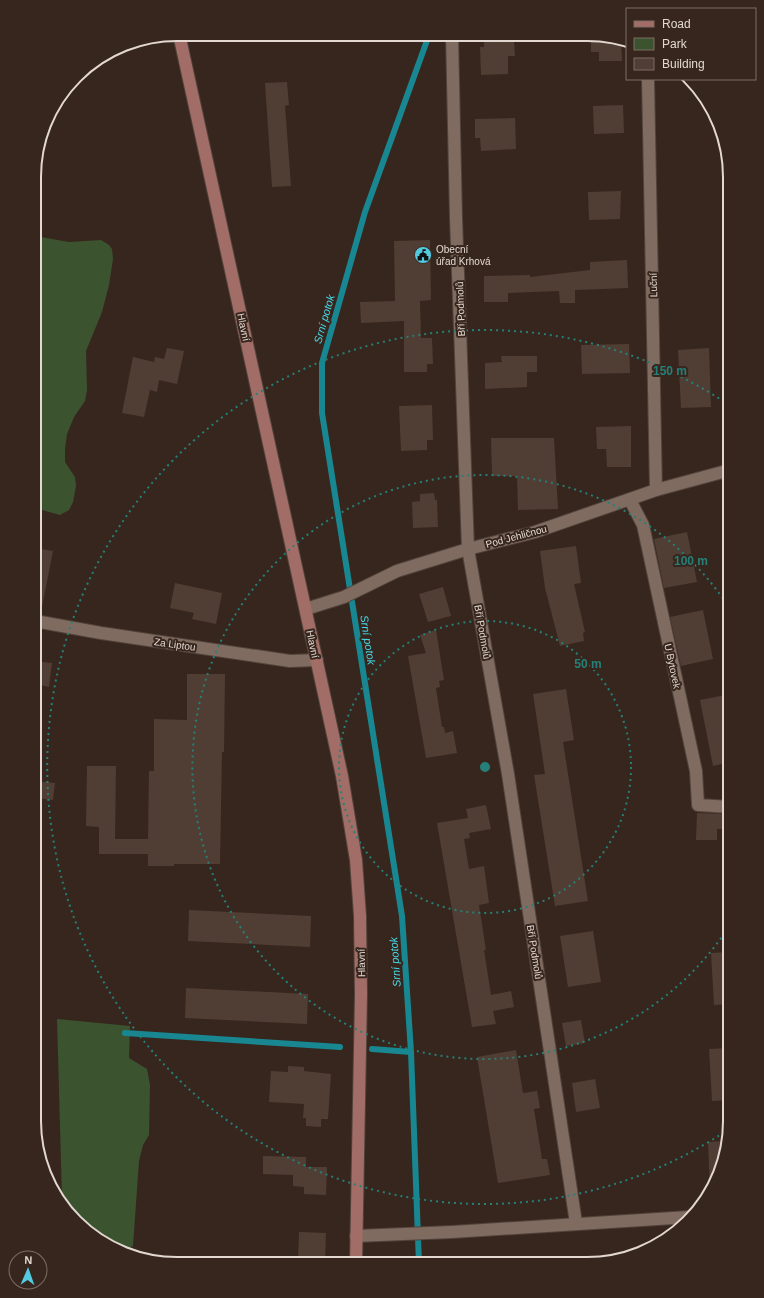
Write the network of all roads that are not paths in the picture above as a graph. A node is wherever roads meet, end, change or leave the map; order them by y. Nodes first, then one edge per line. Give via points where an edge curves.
1 (181, 41) edge
2 (452, 41) edge
3 (648, 80) edge
4 (723, 472) edge
5 (656, 490) junction
6 (630, 500) junction
7 (468, 549) junction
8 (306, 610) junction
9 (41, 621) edge
10 (316, 660) junction
11 (723, 807) edge
12 (683, 1217) edge
13 (576, 1223) junction
14 (356, 1236) junction
15 (356, 1257) edge

1 - 8 street, Hlavní
2 - 7 street, Bří Podmolů
3 - 5 street, Luční
4 - 5 street, Pod Jehličnou
5 - 6 street, Pod Jehličnou
6 - 7 street, Pod Jehličnou via 535,532
6 - 11 street, U Bytovek via 643,524 696,771 698,805
7 - 8 street, Pod Jehličnou via 397,571 364,589
7 - 13 street, Bří Podmolů via 508,774
8 - 10 street, Hlavní
9 - 10 street, Za Liptou via 101,633 290,660
10 - 14 street, Hlavní via 350,816 358,886 361,994
12 - 13 street
13 - 14 street
14 - 15 street, Hlavní

